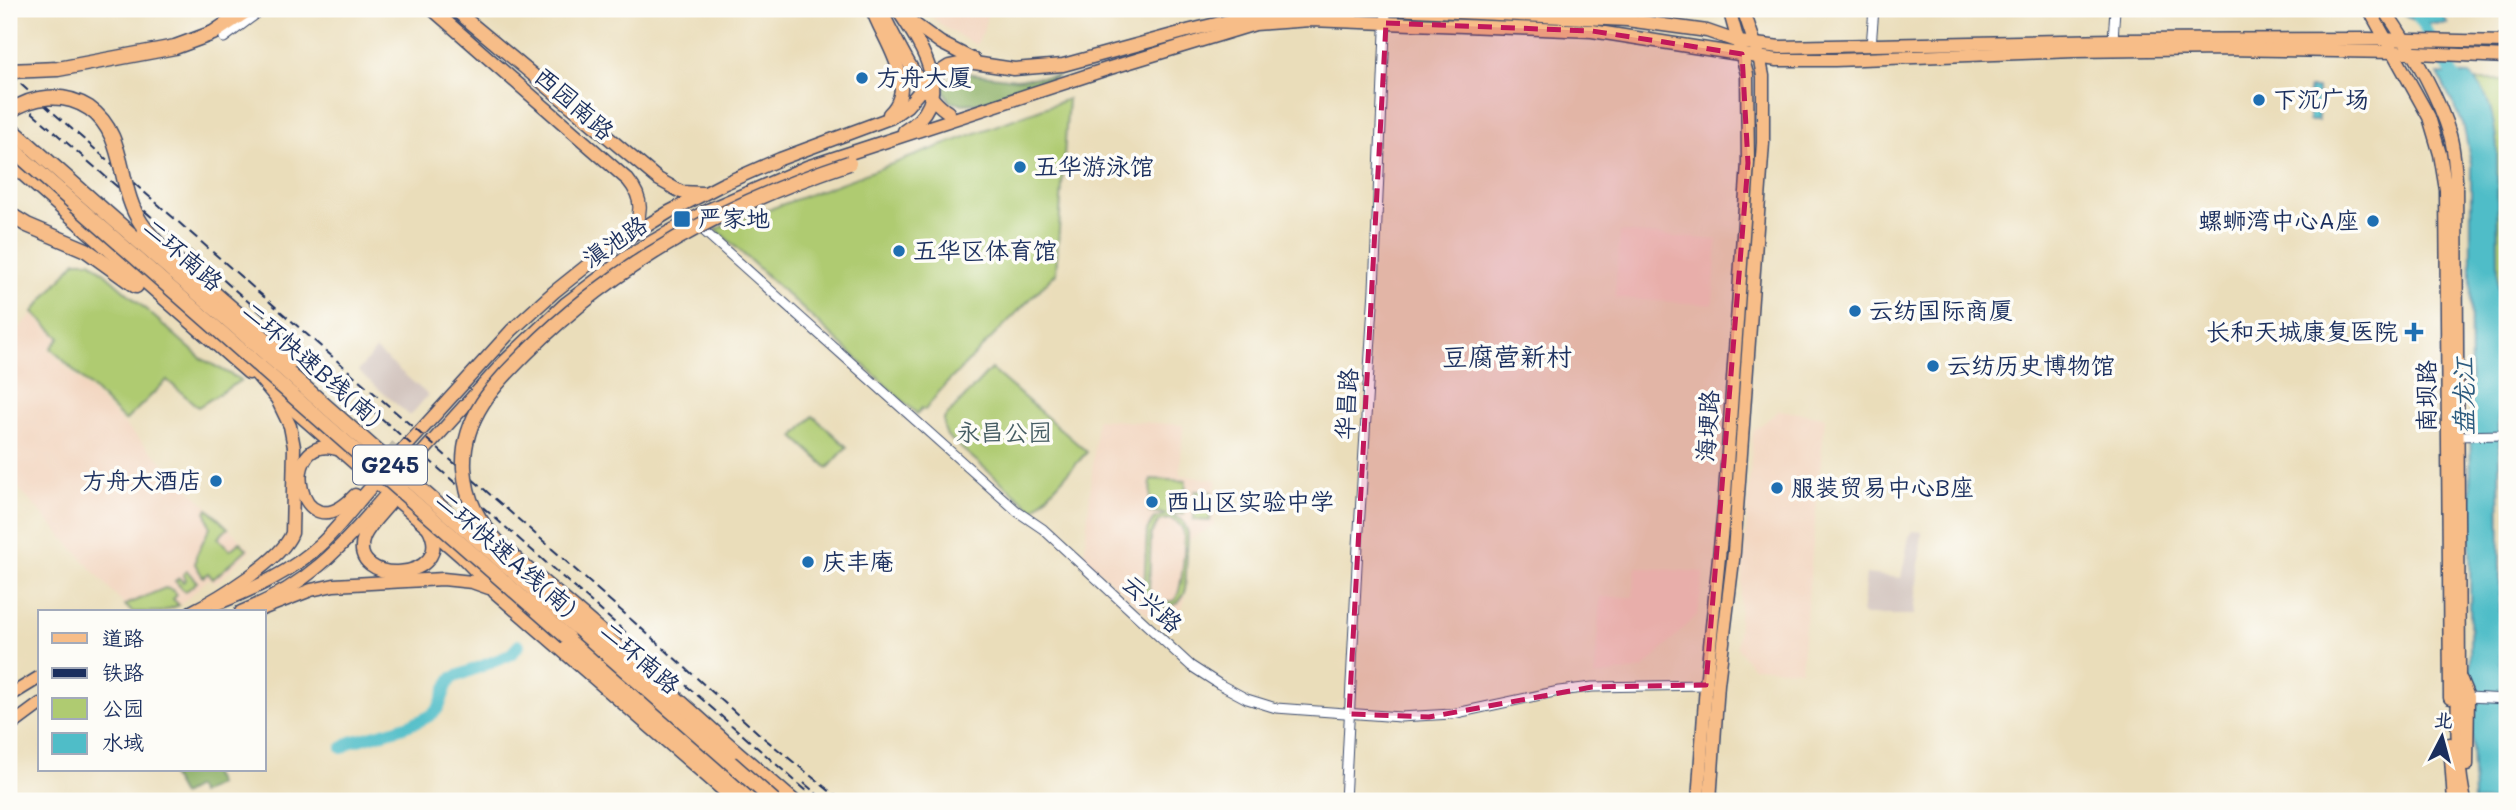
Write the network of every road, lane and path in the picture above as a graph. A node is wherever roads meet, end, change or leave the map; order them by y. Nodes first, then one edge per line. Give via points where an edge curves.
1 (249, 9) edge
2 (263, 9) edge
3 (432, 9) edge
4 (454, 9) edge
5 (872, 9) edge
6 (880, 9) edge
7 (897, 9) edge
8 (1279, 9) edge
9 (1386, 9) edge
10 (1393, 9) edge
11 (1728, 9) edge
12 (1743, 9) edge
13 (1874, 9) edge
14 (2115, 9) edge
15 (2369, 9) edge
16 (2384, 9) edge
17 (1386, 23) junction
18 (224, 38) dead end
19 (2387, 39) junction
20 (2404, 39) junction
21 (2113, 40) junction
22 (2507, 42) edge
23 (1871, 46) junction
24 (1740, 48) junction
25 (1757, 50) junction
26 (2394, 52) junction
27 (2410, 52) junction
28 (2507, 57) edge
29 (990, 65) junction
30 (949, 66) junction
31 (9, 71) edge
32 (927, 82) junction
33 (932, 98) junction
34 (9, 112) edge
35 (948, 112) junction
36 (972, 113) junction
37 (877, 124) junction
38 (9, 129) edge
39 (912, 129) junction
40 (861, 130) junction
41 (891, 139) junction
42 (9, 145) edge
43 (592, 147) junction
44 (2452, 147) junction
45 (2440, 154) junction
46 (9, 161) edge
47 (849, 163) junction
48 (639, 165) junction
49 (712, 189) junction
50 (9, 214) edge
51 (694, 217) junction
52 (613, 246) junction
53 (204, 331) junction
54 (255, 376) junction
55 (328, 408) junction
56 (2504, 435) edge
57 (2459, 436) junction
58 (400, 447) tunnel mouth
59 (340, 450) junction
60 (419, 463) tunnel mouth
61 (428, 527) junction
62 (266, 582) junction
63 (495, 591) junction
64 (264, 607) edge
65 (196, 610) edge
66 (198, 610) edge
67 (553, 622) junction
68 (38, 678) edge
69 (1706, 685) junction
70 (9, 696) edge
71 (2504, 698) edge
72 (2461, 702) junction
73 (38, 705) edge
74 (1349, 714) junction
75 (9, 727) edge
76 (734, 750) junction
77 (2457, 800) edge
78 (737, 801) edge
79 (754, 801) edge
80 (776, 801) edge
81 (793, 801) edge
82 (1345, 801) edge
83 (1698, 801) edge
84 (1710, 801) edge

1 - 31 highway via 213,33 175,47 58,69
2 - 18 street
3 - 43 main road, 西园南路
4 - 48 main road, 西园南路
5 - 40 main road via 900,73 902,92 892,111
6 - 32 main road
7 - 29 main road via 941,43
7 - 32 main road via 919,46
8 - 29 main road via 1038,68
9 - 17 street, 华昌路
10 - 24 main road via 1627,20 1707,32
11 - 24 main road, 海埂路
12 - 25 main road, 海埂路
13 - 23 street
14 - 21 street
15 - 19 main road, 南坝路
16 - 20 main road, 南坝路
17 - 24 main road via 1592,31
17 - 36 main road via 1310,20 1255,24
17 - 74 street, 华昌路
19 - 20 main road
19 - 21 main road
19 - 26 main road, 南坝路
20 - 22 main road
20 - 27 main road, 南坝路
21 - 23 main road
23 - 25 main road
24 - 25 main road
24 - 69 main road, 海埂路 via 1747,74 1748,163
25 - 26 main road via 1777,60 2224,49
25 - 84 main road, 海埂路 via 1763,143 1734,552
26 - 27 main road
26 - 45 main road, 南坝路 via 2429,117
27 - 28 main road
27 - 44 main road, 南坝路 via 2443,114
29 - 30 main road via 968,62
30 - 32 main road, 滇池路
30 - 35 main road via 938,78 935,92
32 - 33 main road
32 - 37 main road, 滇池路 via 904,109
33 - 35 main road
33 - 39 main road
34 - 55 highway, bridge via 33,100 55,97 77,102 95,113 111,135 130,201 147,232 271,345
35 - 36 main road
36 - 39 main road
37 - 40 main road, 滇池路
37 - 41 main road via 885,124
38 - 55 highway, 二环快速B线(南), bridge
38 - 80 main road, 二环南路 / G245
39 - 41 main road
39 - 47 main road via 881,150
40 - 49 main road, 滇池路
41 - 47 main road
41 - 51 main road, 滇池路 via 767,183
42 - 53 main road, 二环南路 / G245
42 - 79 highway, 二环快速A线(南), bridge
43 - 48 main road via 632,174 640,171
43 - 52 main road, 西园南路 via 628,180 640,201 635,225
44 - 45 main road via 2444,146
44 - 57 main road, 南坝路 via 2458,200
45 - 57 main road, 南坝路 via 2448,209
46 - 53 highway
47 - 76 highway, bridge via 735,207 619,273 551,329 501,379 478,407 466,442 467,490 487,528
48 - 49 main road, 西园南路 via 681,192
49 - 52 main road, 滇池路
50 - 53 highway via 86,250
51 - 60 main road, 滇池路 via 632,253 546,321 494,373
51 - 74 street, 云兴路 via 709,236 1018,512 1043,529 1191,666 1247,699 1276,708
52 - 58 main road, 滇池路 via 543,301 428,410
53 - 54 highway
53 - 67 main road, 二环南路 / G245
54 - 59 main road
54 - 65 main road via 280,404 291,431 292,534 272,557
55 - 80 highway, 二环快速B线(南), bridge
56 - 57 street
57 - 72 main road, 南坝路
57 - 72 main road, 南坝路
59 - 61 main road
59 - 62 main road via 319,448 304,461 300,482 307,502 319,511 333,512 369,484 322,543
61 - 63 main road
61 - 64 main road via 432,548 419,566 396,573 373,566 363,553 363,541 388,499 326,562
62 - 64 main road via 259,591
62 - 66 main road
63 - 64 main road via 450,579 334,585
63 - 67 main road
63 - 78 highway
67 - 79 main road, 二环南路 / G245
68 - 70 main road
69 - 74 street, 云兴路 via 1592,687 1429,717
69 - 83 main road, 海埂路
71 - 72 street
72 - 77 main road
72 - 77 main road, 南坝路 via 2451,766
72 - 77 main road via 2467,772
73 - 75 main road
74 - 82 street, 华昌路
76 - 80 highway
76 - 81 highway

